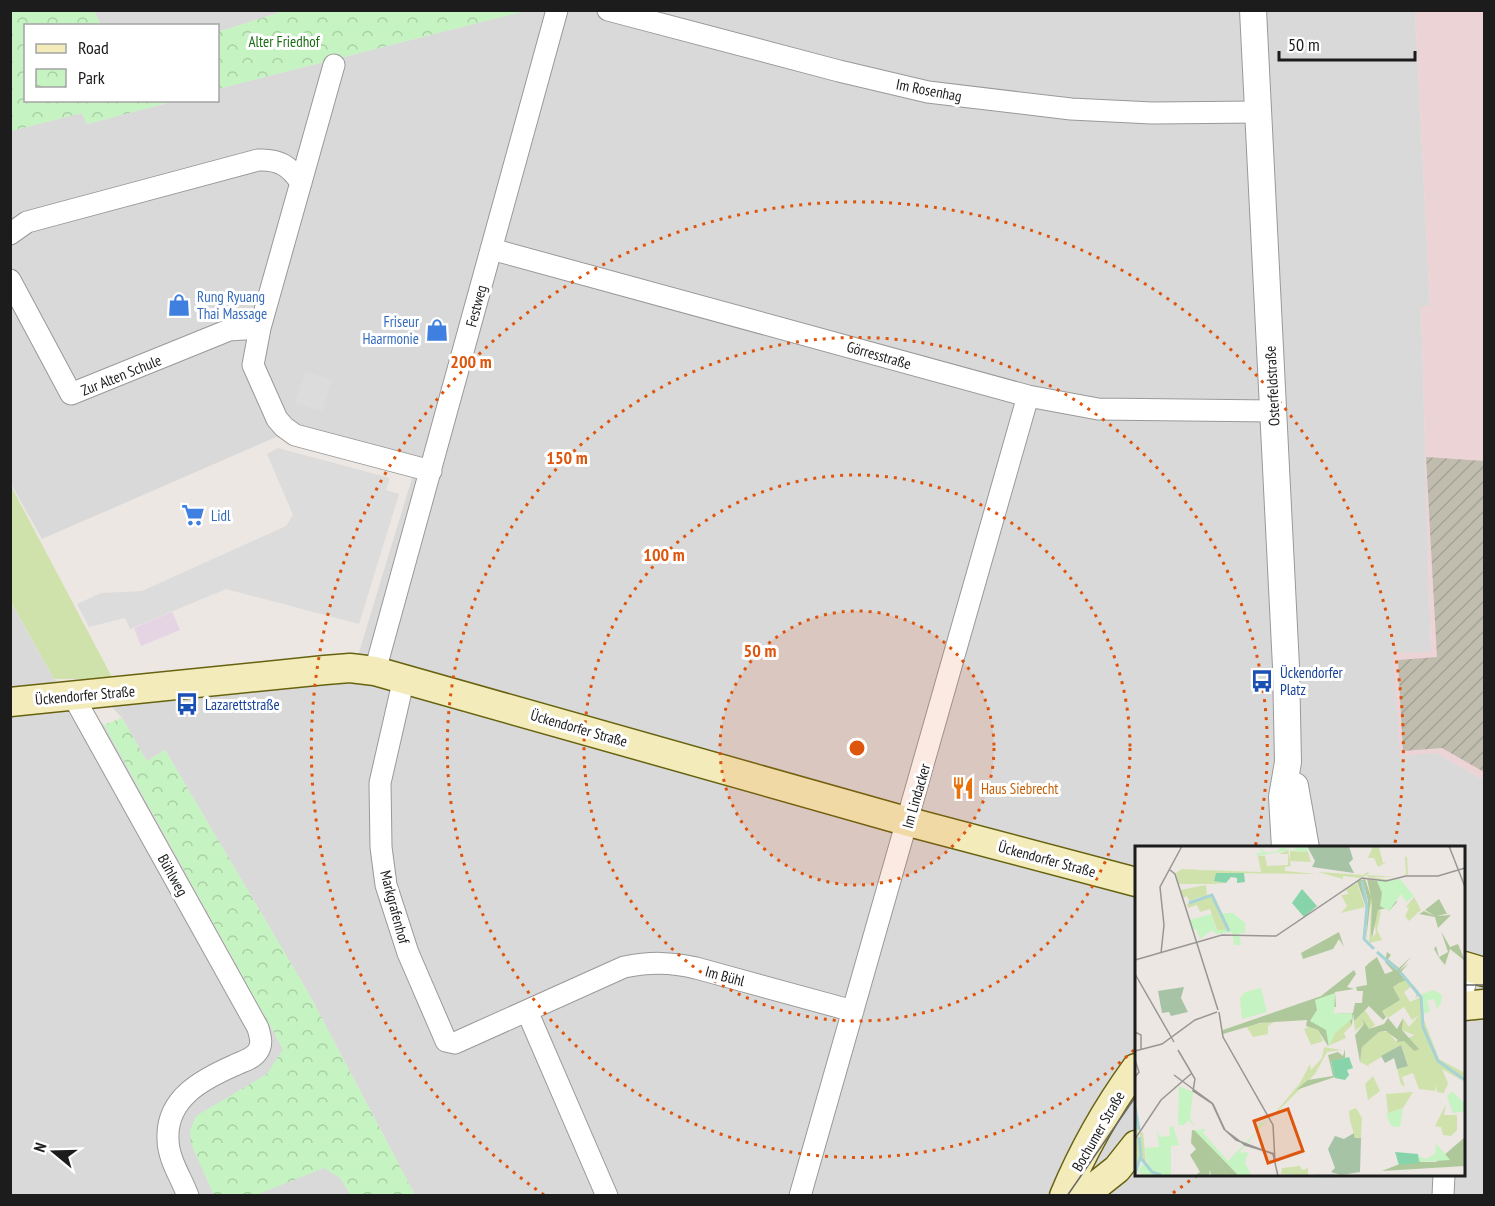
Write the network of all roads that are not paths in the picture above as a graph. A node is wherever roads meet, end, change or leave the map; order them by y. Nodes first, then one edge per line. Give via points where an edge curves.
1 (557, 10) edge
2 (609, 10) edge
3 (1253, 10) edge
4 (334, 65) dead end
5 (1257, 112) junction
6 (301, 183) junction
7 (10, 234) edge
8 (491, 249) junction
9 (10, 280) edge
10 (260, 328) junction
11 (1029, 396) junction
12 (1273, 411) junction
13 (431, 471) junction
14 (375, 671) junction
15 (404, 678) junction
16 (72, 694) junction
17 (10, 702) edge
18 (1288, 762) junction
19 (909, 822) junction
20 (1285, 846) edge
21 (1306, 846) edge
22 (1135, 881) edge
23 (597, 979) joint
24 (1485, 1004) edge
25 (1465, 1006) edge
26 (527, 1011) junction
27 (853, 1011) junction
28 (1135, 1071) edge
29 (1135, 1147) edge
30 (1444, 1176) edge
31 (188, 1196) edge
32 (607, 1196) edge
33 (800, 1196) edge
34 (1064, 1196) edge
35 (1083, 1196) edge
36 (1443, 1196) edge

1 - 8 street, Festweg
2 - 5 street, Im Rosenhag via 928,92 1071,109
3 - 5 street, Osterfeldstraße
4 - 6 street
5 - 12 street, Osterfeldstraße
6 - 7 street via 284,164 258,160 27,222
6 - 10 street
8 - 11 street, Görresstraße
8 - 13 street, Festweg
9 - 10 street, Zur Alten Schule via 71,394 229,330
10 - 13 street via 253,365 276,419 284,427 295,435
11 - 12 street, Görresstraße via 1098,409
11 - 19 street, Im Lindacker
12 - 18 street, Osterfeldstraße
13 - 14 street, Festweg
14 - 15 main road, Ückendorfer Straße
14 - 16 main road, Ückendorfer Straße via 350,668
15 - 19 main road, Ückendorfer Straße
15 - 26 street, Markgrafenhof via 380,783 380,813 386,885 410,960 443,1038 450,1043
16 - 17 main road, Ückendorfer Straße
16 - 31 street, Bühlweg via 258,1029 261,1045 253,1057 203,1080 173,1111 168,1146
18 - 20 street, Osterfeldstraße via 1282,797
18 - 21 street, Osterfeldstraße
19 - 22 main road, Ückendorfer Straße
19 - 27 street, Im Lindacker
23 - 26 street, Markgrafenhof
23 - 27 street, Im Bühl via 646,962 672,962
24 - 25 main road
26 - 32 street
27 - 33 street, Im Lindacker
28 - 34 main road, Bochumer Straße via 1112,1101
29 - 35 main road, Bochumer Straße via 1117,1169
30 - 36 street

